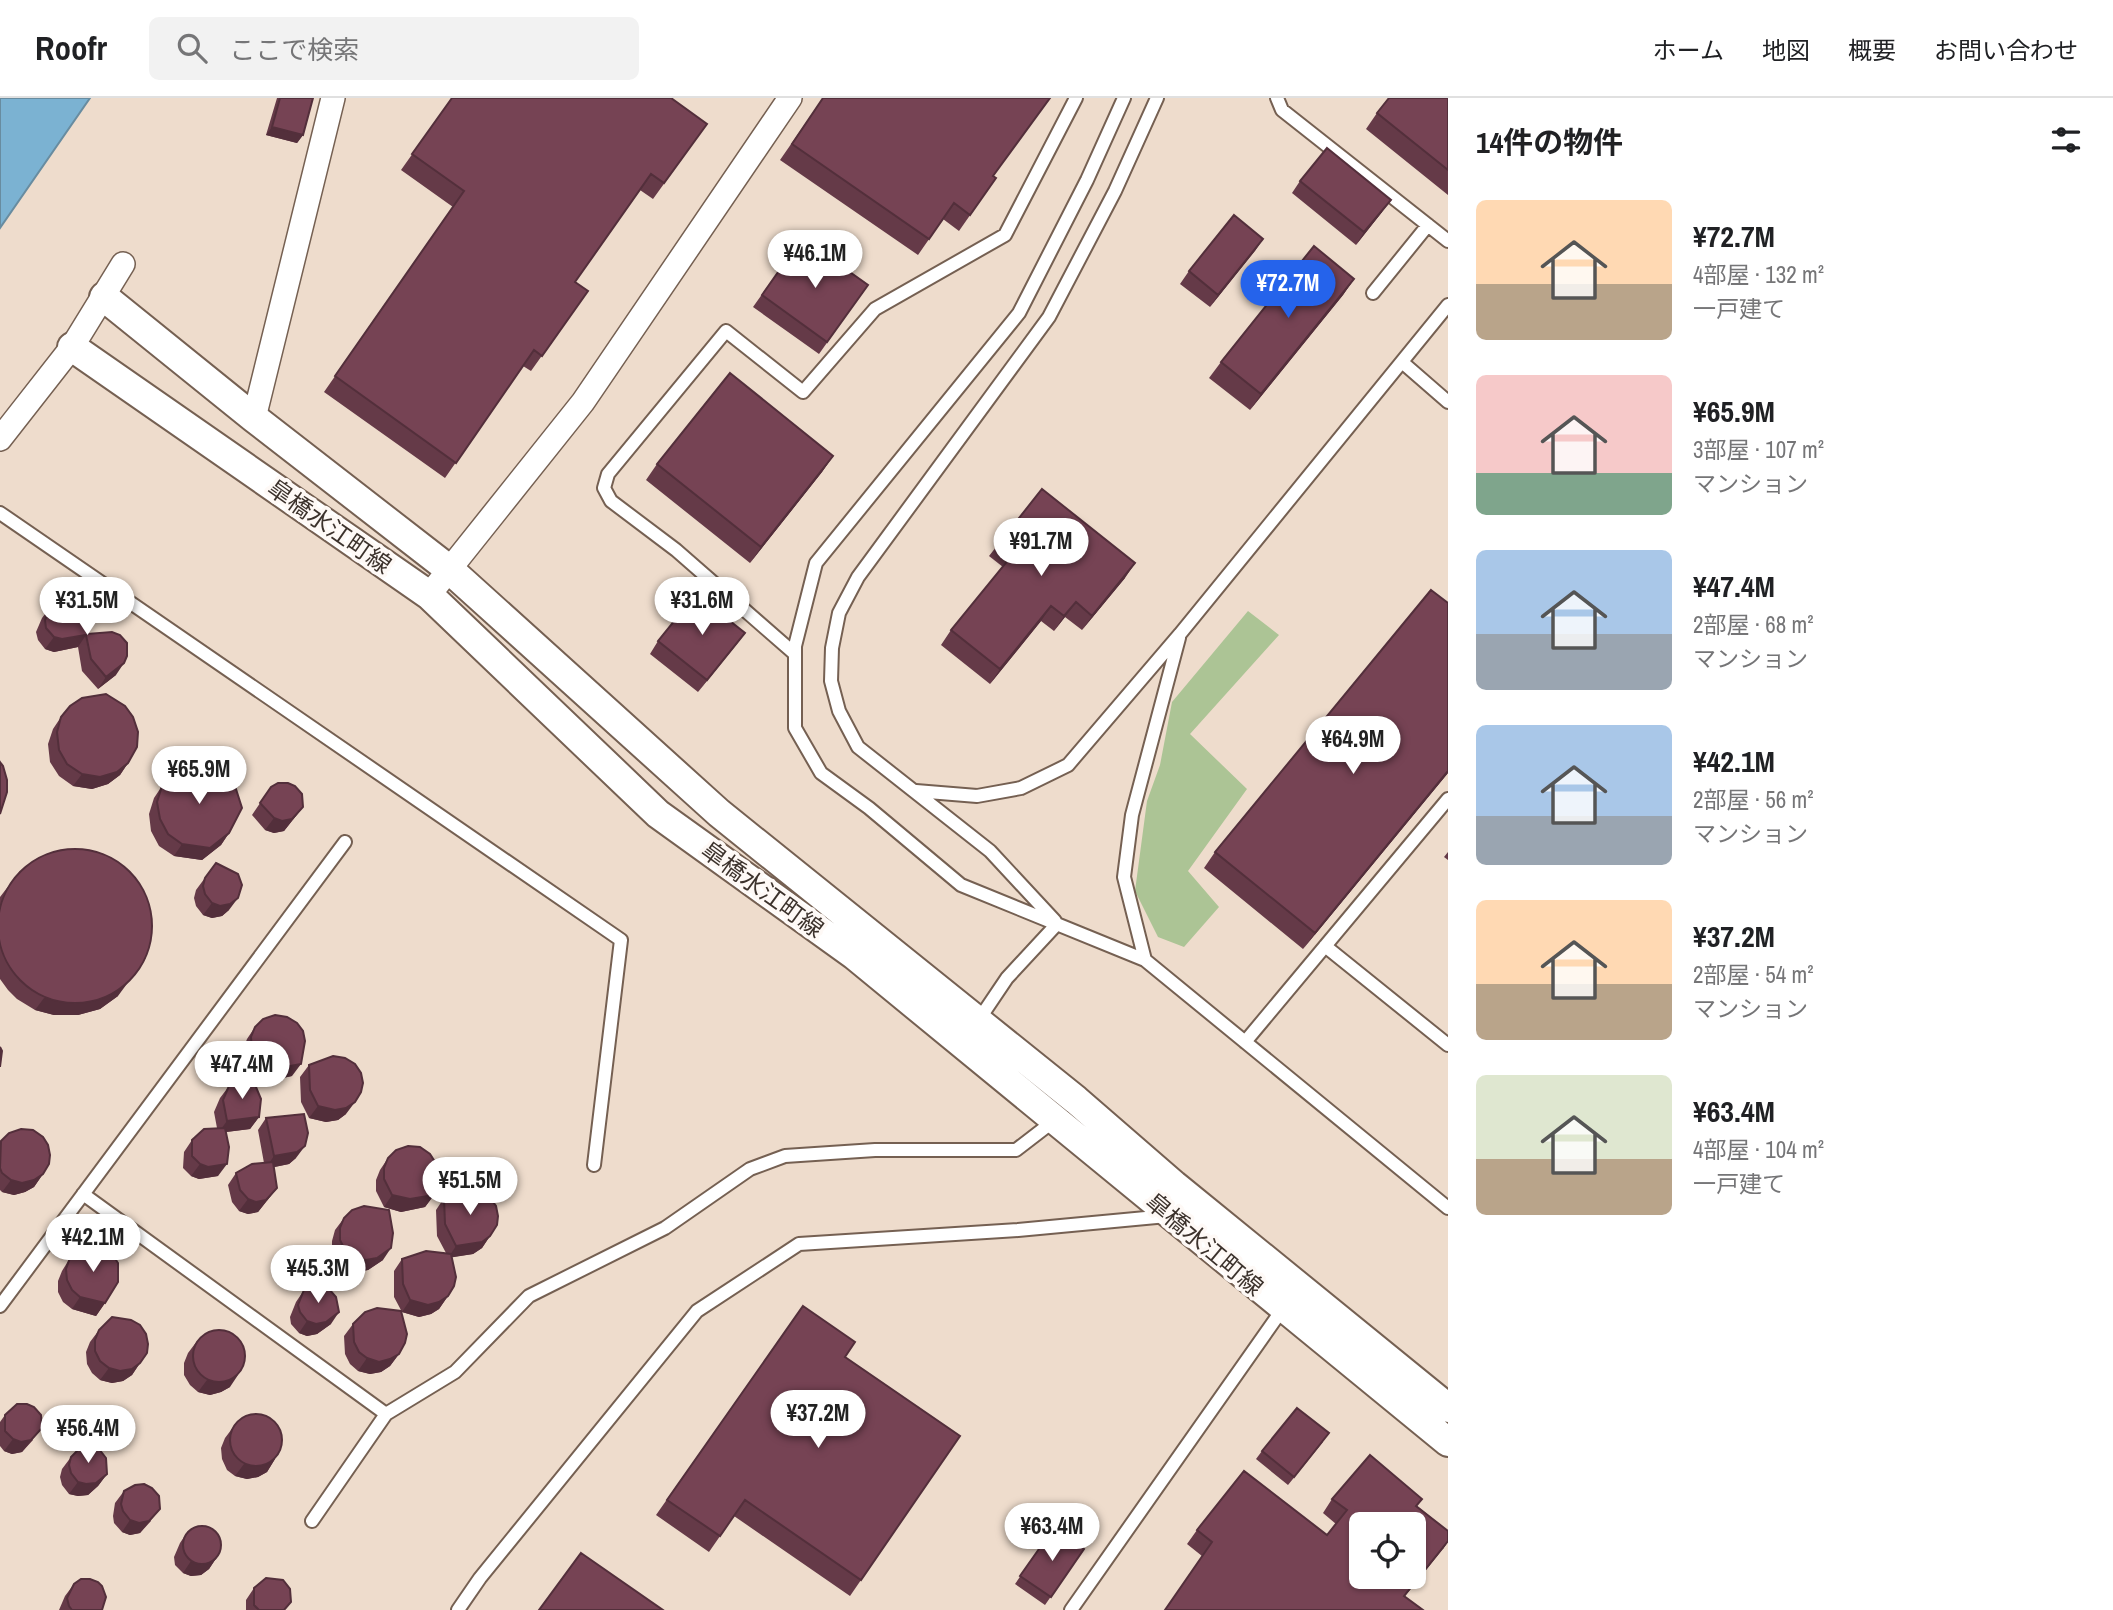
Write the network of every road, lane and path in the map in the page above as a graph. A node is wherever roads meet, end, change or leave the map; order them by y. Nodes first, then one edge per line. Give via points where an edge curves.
1 (334, 98) edge
2 (790, 98) edge
3 (1076, 98) edge
4 (1124, 98) edge
5 (1157, 98) edge
6 (1278, 98) edge
7 (1428, 225) junction
8 (1448, 241) edge
9 (123, 264) dead end
10 (1373, 293) dead end
11 (104, 297) junction
12 (1448, 305) edge
13 (72, 347) junction
14 (1402, 362) junction
15 (1448, 402) edge
16 (254, 418) junction
17 (0, 439) edge
18 (0, 513) edge
19 (450, 570) junction
20 (429, 595) junction
21 (1180, 634) junction
22 (794, 654) junction
23 (916, 791) junction
24 (1448, 799) edge
25 (345, 842) dead end
26 (1057, 924) junction
27 (1325, 946) junction
28 (1145, 960) junction
29 (979, 1021) junction
30 (958, 1041) junction
31 (1245, 1042) junction
32 (1448, 1045) edge
33 (1055, 1121) junction
34 (594, 1165) dead end
35 (83, 1194) junction
36 (1448, 1208) edge
37 (1172, 1215) junction
38 (1292, 1298) junction
39 (0, 1306) edge
40 (1448, 1408) edge
41 (386, 1414) junction
42 (1448, 1442) edge
43 (312, 1521) dead end
44 (458, 1610) edge
45 (1071, 1610) edge

1 - 16 street
2 - 19 street via 583,402
3 - 22 lane via 1005,235 874,310 803,392 726,331 608,474 604,488 611,501 676,550
4 - 22 lane via 1019,313 816,563
5 - 23 lane via 1049,317 858,577 839,613 831,681 839,711 858,747
6 - 7 lane via 1282,110
7 - 8 lane
7 - 10 lane
9 - 11 street
11 - 13 street
11 - 16 street, 皐橋水江町線
12 - 14 lane
13 - 17 street
13 - 20 street, 皐橋水江町線
14 - 15 lane
14 - 21 lane
16 - 19 street, 皐橋水江町線
18 - 34 lane via 621,940
19 - 20 street
19 - 29 street, 皐橋水江町線 via 719,813
20 - 30 street, 皐橋水江町線 via 658,814 854,955
21 - 23 lane via 1068,765 1021,789 977,796
21 - 28 lane via 1132,815 1124,877
22 - 26 lane via 795,728 821,773 961,885
23 - 26 lane via 990,851
24 - 27 lane
25 - 35 lane
26 - 28 lane
26 - 29 lane via 1007,978
27 - 31 lane
27 - 32 lane
28 - 31 lane
29 - 30 lane
29 - 38 street, 皐橋水江町線
30 - 33 street, 皐橋水江町線
31 - 36 lane
33 - 37 street, 皐橋水江町線
33 - 41 lane via 1016,1150 798,1155 750,1169 665,1228 529,1296 455,1372
35 - 39 lane
35 - 41 lane
37 - 38 street, 皐橋水江町線
37 - 44 lane via 799,1244 697,1311
38 - 40 street, 皐橋水江町線
38 - 42 street, 皐橋水江町線
38 - 45 lane
41 - 43 lane

